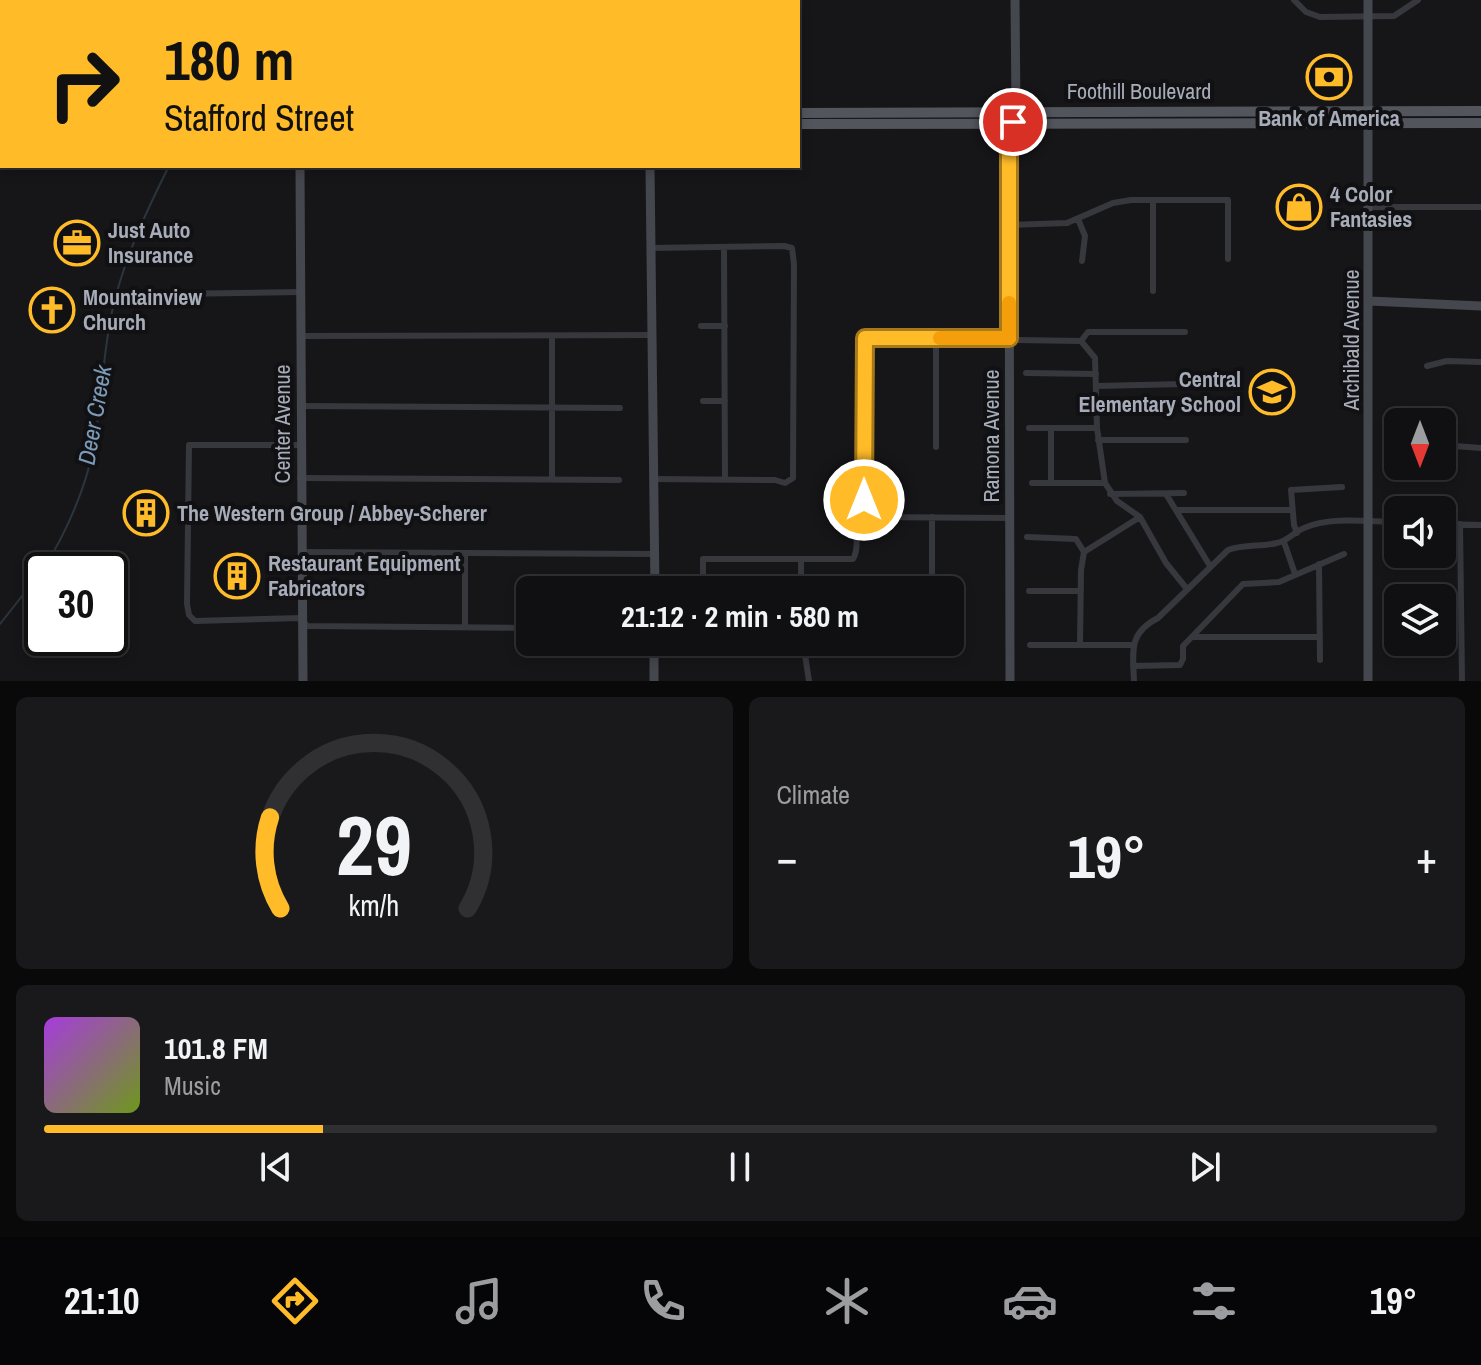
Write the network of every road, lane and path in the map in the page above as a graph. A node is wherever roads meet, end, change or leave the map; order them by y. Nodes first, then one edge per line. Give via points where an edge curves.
1 (1015, 0) edge
2 (1294, 0) edge
3 (1368, 0) edge
4 (1418, 0) edge
5 (1369, 17) junction
6 (1369, 110) junction
7 (1481, 111) edge
8 (800, 113) edge
9 (1015, 117) junction
10 (1369, 123) junction
11 (1481, 123) edge
12 (800, 124) edge
13 (300, 168) edge
14 (650, 168) edge
15 (1153, 200) junction
16 (1369, 207) junction
17 (1481, 207) edge
18 (1078, 219) junction
19 (1009, 225) junction
20 (650, 248) junction
21 (724, 248) junction
22 (1228, 259) dead end
23 (1082, 261) dead end
24 (1153, 291) dead end
25 (300, 292) junction
26 (174, 294) dead end
27 (1369, 301) junction
28 (1481, 306) edge
29 (701, 326) dead end
30 (725, 326) junction
31 (1185, 332) dead end
32 (653, 335) junction
33 (300, 336) junction
34 (552, 336) junction
35 (936, 338) junction
36 (1009, 338) junction
37 (1081, 341) junction
38 (1481, 362) edge
39 (1427, 366) dead end
40 (1026, 373) dead end
41 (1096, 374) junction
42 (1184, 384) dead end
43 (1096, 386) junction
44 (703, 401) dead end
45 (725, 401) junction
46 (300, 406) junction
47 (552, 407) junction
48 (620, 408) dead end
49 (1029, 428) dead end
50 (1051, 428) junction
51 (1097, 428) junction
52 (1098, 440) junction
53 (1186, 440) dead end
54 (300, 445) junction
55 (1456, 446) edge
56 (936, 447) dead end
57 (1481, 448) edge
58 (300, 478) junction
59 (552, 479) junction
60 (653, 479) junction
61 (725, 479) junction
62 (619, 480) dead end
63 (1032, 483) dead end
64 (1051, 483) junction
65 (1105, 483) junction
66 (1342, 487) dead end
67 (1184, 493) dead end
68 (1110, 494) junction
69 (1166, 494) junction
70 (1177, 510) junction
71 (1292, 510) junction
72 (862, 517) junction
73 (932, 517) junction
74 (1140, 517) junction
75 (1010, 518) junction
76 (1368, 522) junction
77 (1384, 522) edge
78 (1456, 524) edge
79 (1460, 524) junction
80 (1481, 525) edge
81 (1297, 533) junction
82 (1027, 537) dead end
83 (1284, 542) junction
84 (301, 552) junction
85 (1084, 552) junction
86 (465, 553) junction
87 (656, 554) junction
88 (1344, 554) dead end
89 (801, 559) junction
90 (1319, 564) junction
91 (1210, 566) junction
92 (1295, 574) junction
93 (655, 576) edge
94 (703, 576) edge
95 (801, 576) edge
96 (932, 576) edge
97 (1187, 589) junction
98 (1029, 591) dead end
99 (1081, 591) junction
100 (301, 618) junction
101 (465, 627) junction
102 (516, 628) edge
103 (1192, 637) junction
104 (1320, 637) junction
105 (1080, 644) junction
106 (1030, 645) dead end
107 (1132, 645) junction
108 (654, 656) edge
109 (805, 656) edge
110 (1320, 660) dead end
111 (1133, 666) junction
112 (303, 681) edge
113 (654, 681) edge
114 (809, 681) edge
115 (1010, 681) edge
116 (1134, 681) edge
117 (1368, 681) edge
118 (1462, 681) edge

1 - 9 street, Ramona Avenue
2 - 5 street via 1320,17
3 - 5 street, Archibald Avenue
4 - 5 street via 1394,16
5 - 6 street, Archibald Avenue
6 - 7 main road, Foothill Boulevard
6 - 9 main road, Foothill Boulevard
6 - 10 street, Archibald Avenue
8 - 9 main road, Foothill Boulevard
9 - 10 main road, Foothill Boulevard
9 - 12 main road, Foothill Boulevard
9 - 19 street, Ramona Avenue via 1009,135
10 - 11 main road, Foothill Boulevard
10 - 16 street, Archibald Avenue
13 - 25 street, Center Avenue
14 - 20 street
15 - 18 street via 1113,203
15 - 22 street via 1228,200
15 - 24 street
16 - 17 street
16 - 27 street, Archibald Avenue
18 - 19 street
18 - 23 street via 1085,236
19 - 36 street, Ramona Avenue
20 - 21 street
20 - 32 street
21 - 30 street
21 - 61 street via 784,246 792,248 794,264 793,478 785,483
25 - 26 street
25 - 33 street, Center Avenue
27 - 28 street
27 - 76 street, Archibald Avenue
29 - 30 street
30 - 45 street
31 - 37 street via 1088,332
32 - 34 street
32 - 60 street
33 - 34 street
33 - 46 street, Center Avenue
34 - 47 street
35 - 36 street
35 - 56 street
35 - 72 street via 865,338
36 - 37 street
36 - 75 street, Ramona Avenue
37 - 41 street via 1095,358
38 - 39 street
40 - 41 street
41 - 43 street
42 - 43 street
43 - 51 street
44 - 45 street
45 - 61 street
46 - 47 street
46 - 54 street, Center Avenue
47 - 48 street
47 - 59 street
49 - 50 street
50 - 51 street
50 - 64 street
51 - 52 street
52 - 53 street
52 - 65 street
54 - 58 street, Center Avenue
54 - 100 street via 189,445 189,615 195,621
55 - 57 street
58 - 59 street
58 - 84 street, Center Avenue
59 - 62 street
60 - 61 street
60 - 87 street
63 - 64 street
64 - 65 street
65 - 68 street
66 - 71 street via 1291,490
67 - 69 street
68 - 69 street
68 - 74 street
69 - 70 street
70 - 71 street
70 - 91 street
71 - 81 street
72 - 73 street
72 - 89 street via 853,559
73 - 75 street
73 - 96 street
74 - 85 street
74 - 97 street
75 - 115 street, Ramona Avenue
76 - 77 street
76 - 81 street via 1323,523
76 - 117 street, Archibald Avenue
78 - 79 street
79 - 80 street
79 - 118 street
81 - 83 street
82 - 85 street via 1076,539
83 - 91 street via 1239,546
83 - 92 street
84 - 86 street
84 - 100 street, Center Avenue
85 - 99 street
86 - 87 street
86 - 101 street
87 - 93 street
88 - 90 street
89 - 94 street via 703,559
89 - 95 street
90 - 92 street
90 - 104 street
91 - 97 street
92 - 103 street via 1279,582 1243,584
97 - 107 street via 1145,624
98 - 99 street
99 - 105 street
100 - 101 street via 307,626
100 - 112 street, Center Avenue
101 - 102 street
103 - 104 street
103 - 111 street via 1183,646 1180,665
104 - 110 street
105 - 106 street
105 - 107 street
107 - 111 street
108 - 113 street
109 - 114 street
111 - 116 street

